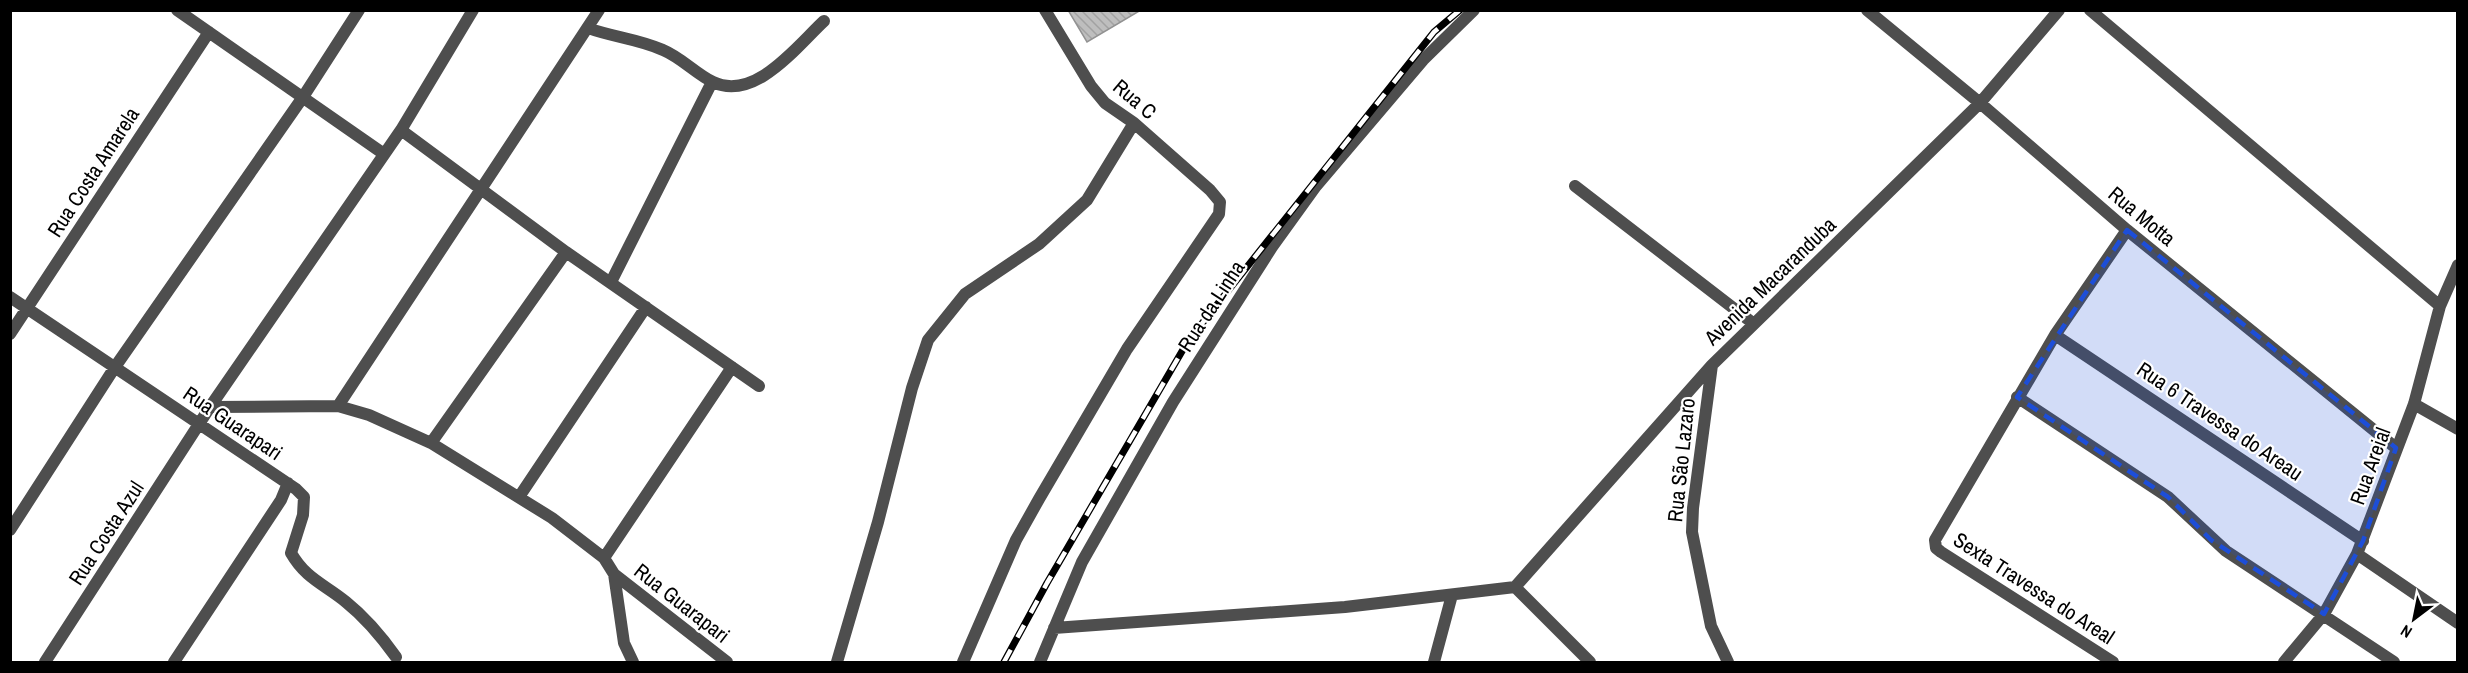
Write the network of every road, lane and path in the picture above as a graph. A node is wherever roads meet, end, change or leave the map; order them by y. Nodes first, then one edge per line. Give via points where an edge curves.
1 (177, 10) edge
2 (359, 10) edge
3 (473, 10) edge
4 (599, 10) edge
5 (1045, 10) edge
6 (1474, 10) edge
7 (1867, 10) edge
8 (2059, 10) edge
9 (2090, 10) edge
10 (824, 21) dead end
11 (588, 27) junction
12 (208, 32) junction
13 (712, 82) junction
14 (303, 97) junction
15 (1980, 103) junction
16 (1134, 123) junction
17 (401, 130) junction
18 (384, 154) junction
19 (1575, 186) dead end
20 (482, 188) junction
21 (2127, 230) junction
22 (566, 252) junction
23 (2457, 266) edge
24 (611, 282) junction
25 (10, 297) edge
26 (2440, 306) junction
27 (646, 307) junction
28 (27, 308) junction
29 (1755, 324) junction
30 (10, 334) edge
31 (2055, 335) junction
32 (1712, 365) junction
33 (115, 367) junction
34 (732, 367) junction
35 (759, 386) dead end
36 (2017, 397) junction
37 (2414, 404) junction
38 (338, 406) junction
39 (210, 407) junction
40 (201, 425) junction
41 (2457, 429) edge
42 (431, 443) junction
43 (2396, 448) junction
44 (288, 483) junction
45 (519, 497) junction
46 (10, 530) edge
47 (2363, 541) junction
48 (2358, 554) junction
49 (604, 558) junction
50 (614, 574) junction
51 (1515, 587) junction
52 (1452, 595) junction
53 (2324, 614) junction
54 (2457, 623) edge
55 (1054, 628) junction
56 (396, 657) dead end
57 (45, 663) edge
58 (174, 663) edge
59 (633, 663) edge
60 (727, 663) edge
61 (837, 663) edge
62 (963, 663) edge
63 (1040, 663) edge
64 (1434, 663) edge
65 (1590, 663) edge
66 (1728, 663) edge
67 (2113, 663) edge
68 (2284, 663) edge
69 (2394, 663) edge

1 - 12 street
2 - 14 street
3 - 17 street, Rua Costa Azul
4 - 11 street
5 - 16 street, Rua C via 1091,86 1105,103
6 - 55 street, Rua da Linha via 1415,69 1310,193 1272,247 1167,412 1082,562
7 - 15 street, Rua Motta
8 - 15 street, Avenida Macaranduba
9 - 26 street
10 - 13 street via 772,69 746,85
11 - 13 street via 663,50 684,60
11 - 20 street
12 - 14 street
12 - 28 street, Rua Costa Amarela
13 - 24 street
14 - 18 street
14 - 33 street
15 - 21 street, Rua Motta
15 - 29 street, Avenida Macaranduba
16 - 61 street via 1088,200 1039,244 965,294 928,340
16 - 62 street, Rua C via 1220,202 1216,220 1127,349 1033,508
17 - 18 street, Rua Costa Azul
17 - 20 street
18 - 39 street, Rua Costa Azul
19 - 29 street
20 - 22 street
20 - 38 street
21 - 31 street
21 - 43 street, Rua Motta
22 - 24 street
22 - 42 street
23 - 26 street, Rua Areial
24 - 27 street
25 - 28 street, Rua Guarapari
26 - 37 street, Rua Areial
27 - 34 street
27 - 45 street
28 - 30 street, Rua Costa Amarela
28 - 33 street, Rua Guarapari
29 - 32 street, Avenida Macaranduba
31 - 36 street
31 - 47 street, Rua 6 Travessa do Areau
32 - 51 street, Avenida Macaranduba
32 - 66 street, Rua São Lazaro via 1692,532 1711,626
33 - 40 street, Rua Guarapari
33 - 46 street
34 - 35 street
34 - 49 street
36 - 53 street via 2168,497 2211,540
36 - 67 street, Sexta Travessa do Areal via 1946,516 1935,544 1941,552
37 - 41 street
37 - 43 street, Rua Areial
38 - 39 street
38 - 42 street via 369,415
39 - 40 street, Rua Costa Azul
40 - 44 street, Rua Guarapari
40 - 57 street, Rua Costa Azul
42 - 45 street
43 - 47 street, Rua Areial
44 - 56 street via 304,497 303,515 291,554 301,570 375,627
44 - 58 street, Rua Guarapari via 281,500
45 - 49 street
47 - 48 street, Rua Areial
48 - 53 street, Rua Areial
48 - 54 street
49 - 50 street
50 - 59 street via 624,643
50 - 60 street, Rua Guarapari
51 - 52 street
51 - 65 street
52 - 55 street via 1345,607
52 - 64 street
53 - 68 street, Rua Areial
53 - 69 street
55 - 63 street, Rua da Linha

